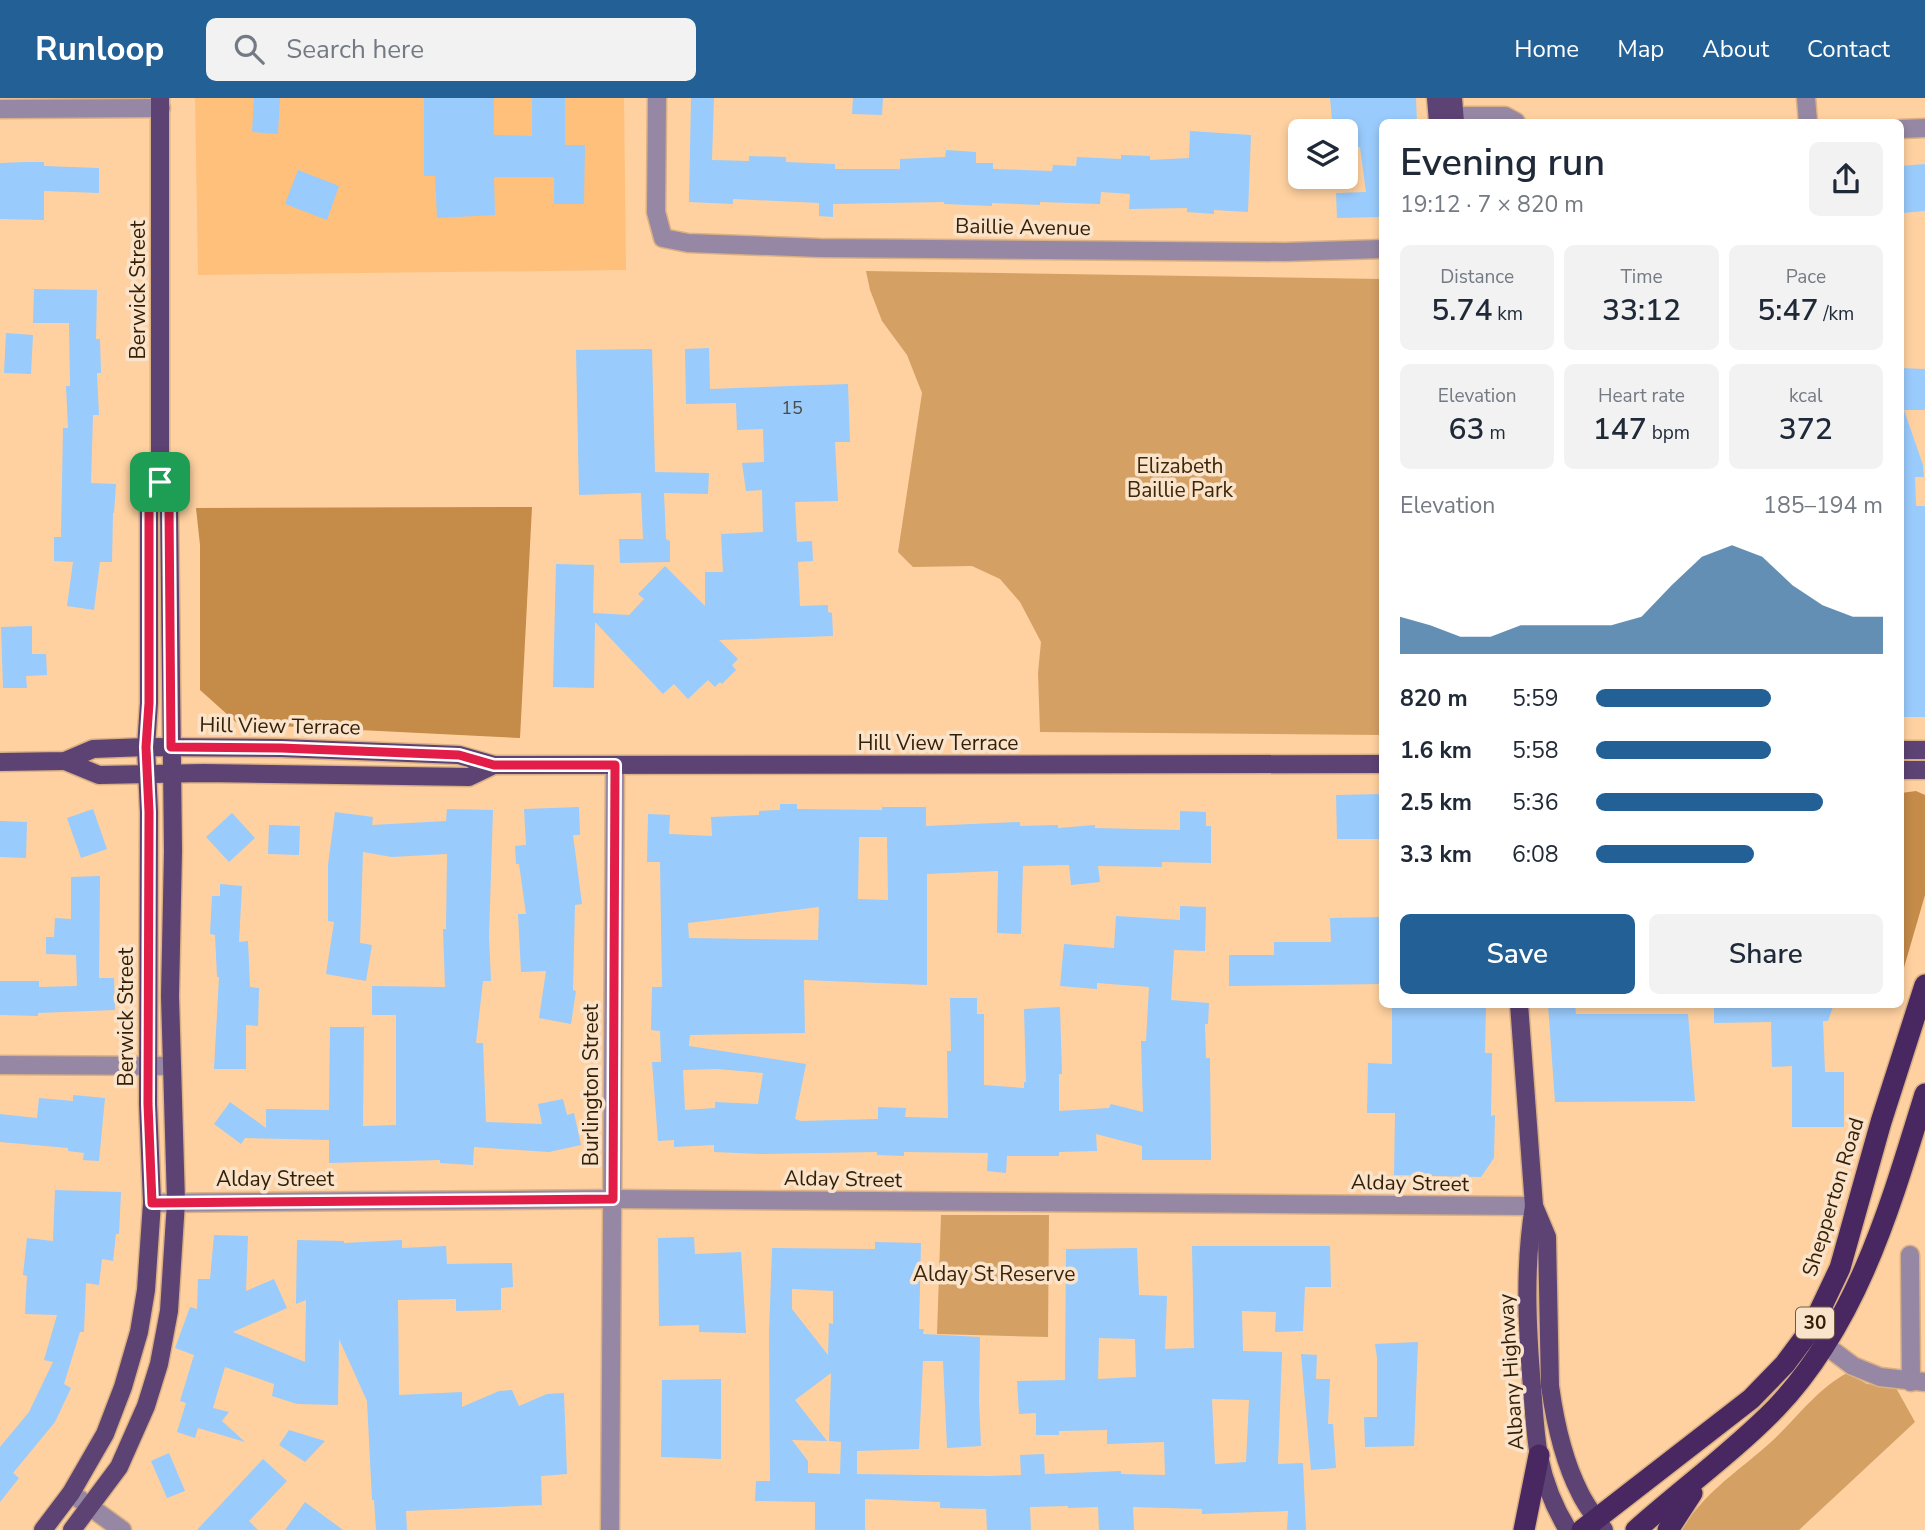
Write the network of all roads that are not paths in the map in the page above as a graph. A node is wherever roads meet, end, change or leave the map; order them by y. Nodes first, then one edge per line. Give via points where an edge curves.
1 (657, 98) edge
2 (1436, 98) edge
3 (1806, 98) edge
4 (160, 103) edge
5 (0, 109) edge
6 (1448, 115) edge
7 (1510, 119) edge
8 (1808, 119) edge
9 (1925, 128) edge
10 (1904, 129) edge
11 (1379, 249) edge
12 (160, 482) junction
13 (146, 747) junction
14 (171, 747) junction
15 (1904, 750) edge
16 (1925, 750) edge
17 (65, 761) junction
18 (0, 762) edge
19 (1379, 764) edge
20 (494, 765) junction
21 (615, 765) junction
22 (1904, 770) edge
23 (1925, 770) edge
24 (172, 773) junction
25 (148, 774) junction
26 (1925, 985) edge
27 (1519, 1008) edge
28 (0, 1065) edge
29 (149, 1065) junction
30 (172, 1066) junction
31 (1925, 1094) edge
32 (613, 1199) junction
33 (176, 1202) junction
34 (152, 1203) junction
35 (1534, 1206) junction
36 (1910, 1255) dead end
37 (1825, 1345) junction
38 (1918, 1382) edge
39 (1539, 1455) junction
40 (1714, 1464) junction
41 (71, 1493) junction
42 (90, 1506) junction
43 (1594, 1526) edge
44 (43, 1530) edge
45 (72, 1530) edge
46 (122, 1530) edge
47 (610, 1530) edge
48 (1524, 1530) edge
49 (1568, 1530) edge
50 (1636, 1530) edge
51 (1668, 1530) edge

1 - 11 street, Baillie Avenue via 656,212 663,238 820,248
2 - 6 main road
3 - 8 street
4 - 5 street
4 - 12 main road, Berwick Street
6 - 7 street
9 - 10 street
12 - 13 main road, Berwick Street via 149,499
12 - 14 main road, Berwick Street via 169,507
13 - 14 main road, Hill View Terrace
13 - 17 main road, Hill View Terrace via 93,749
13 - 25 main road, Berwick Street
14 - 20 main road, Hill View Terrace via 459,755
14 - 24 main road, Berwick Street
15 - 16 main road
17 - 18 main road, Hill View Terrace
17 - 25 main road, Hill View Terrace via 99,775
19 - 21 main road, Hill View Terrace
20 - 21 main road, Hill View Terrace
20 - 24 main road, Hill View Terrace via 469,777
21 - 32 street, Burlington Street
22 - 23 main road
24 - 25 main road, Hill View Terrace
24 - 30 main road, Berwick Street
25 - 29 main road, Berwick Street
26 - 43 highway, Shepperton Road / 30 via 1840,1268 1811,1329 1751,1399
27 - 35 main road, Albany Highway
28 - 29 street
29 - 30 street
29 - 34 main road, Berwick Street
30 - 33 main road, Berwick Street
31 - 37 highway, 30 via 1871,1255
32 - 33 street, Alday Street
32 - 35 street, Alday Street
32 - 47 street, Burlington Street
33 - 34 street, Alday Street
33 - 42 main road, Berwick Street via 169,1311 159,1364 119,1466
34 - 41 main road, Berwick Street via 139,1332 105,1434
35 - 39 main road, Albany Highway via 1528,1238 1529,1343
35 - 43 main road, Albany Highway via 1546,1237 1553,1408 1572,1474
36 - 38 street
37 - 38 street via 1853,1366 1880,1377
37 - 40 highway, 30 via 1778,1406
39 - 48 highway
39 - 49 main road, Albany Highway via 1549,1491
40 - 50 highway, 30
40 - 51 highway
41 - 42 street
41 - 44 main road, Berwick Street
42 - 45 main road, Berwick Street
42 - 46 street

